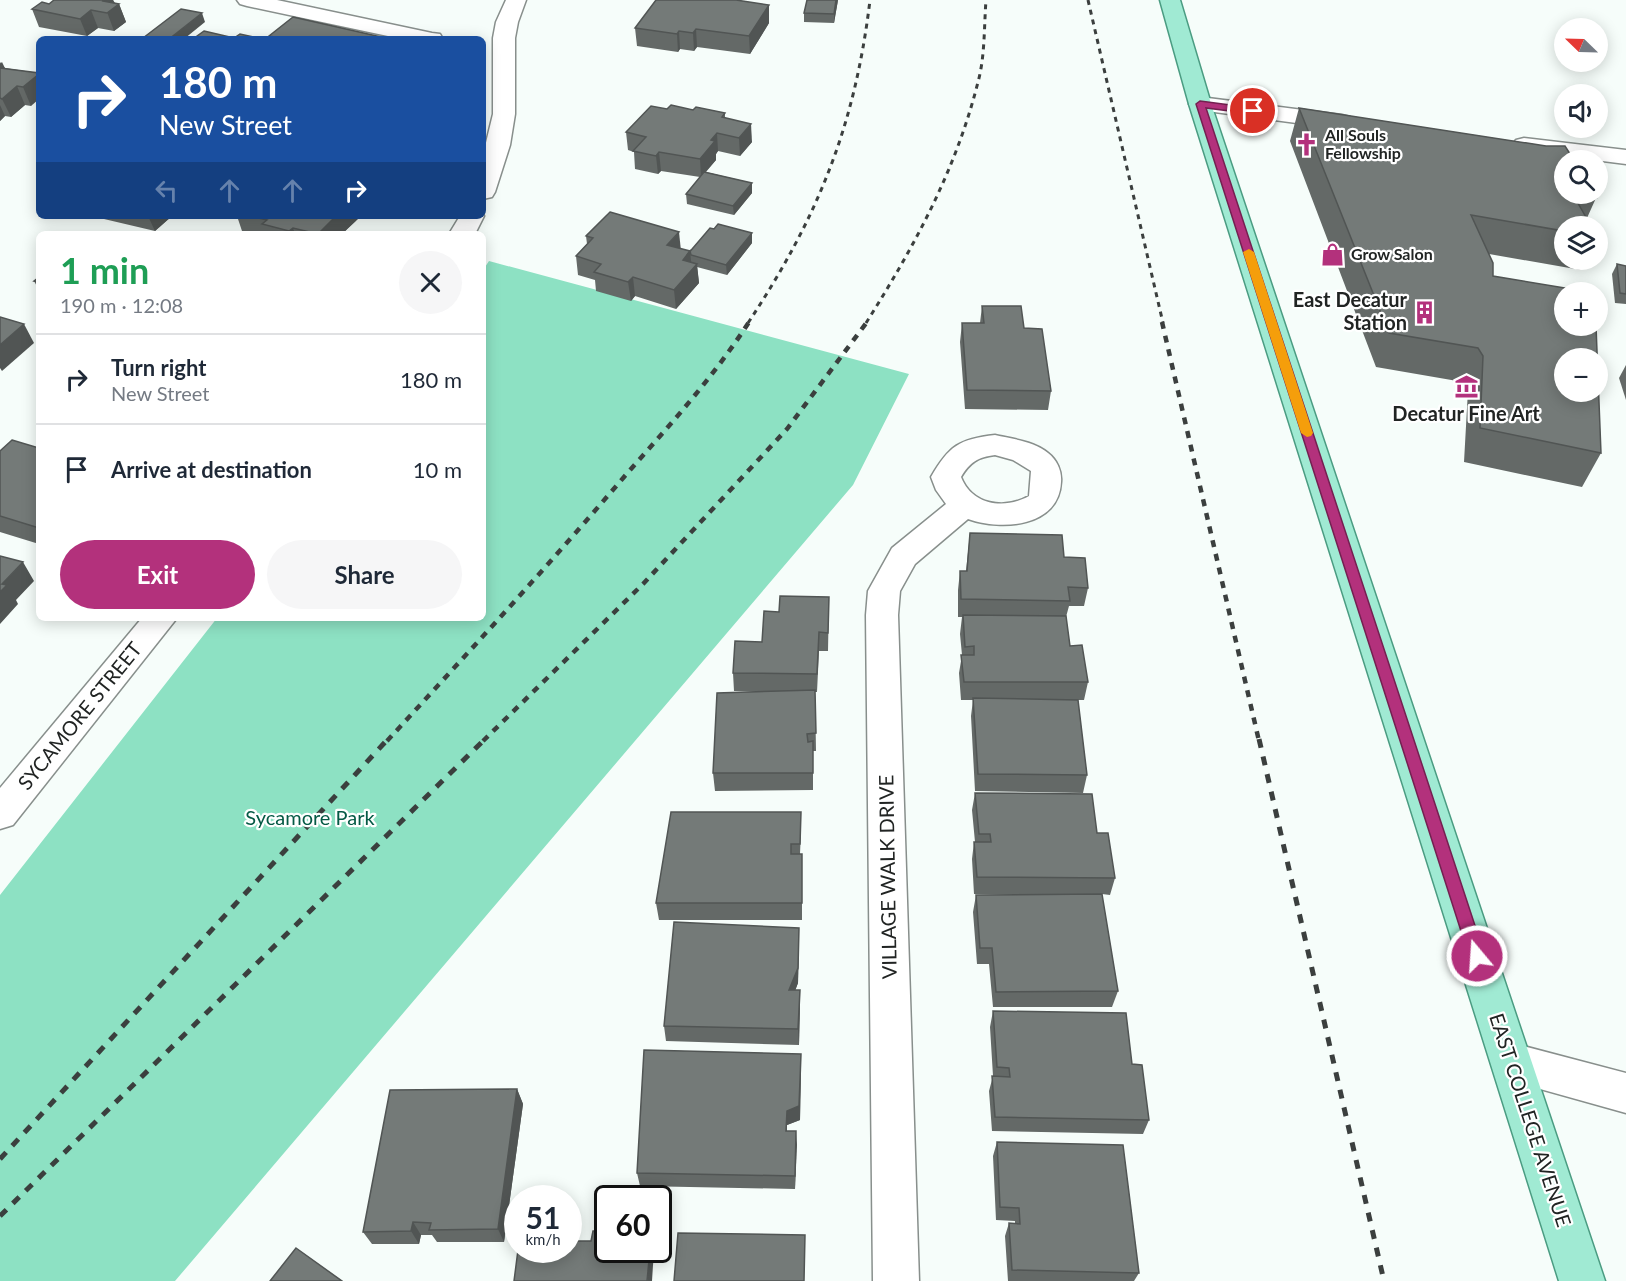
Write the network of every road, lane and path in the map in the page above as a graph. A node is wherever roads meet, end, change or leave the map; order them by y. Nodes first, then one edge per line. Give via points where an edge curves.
1 (247, 0) edge
2 (516, 0) edge
3 (1170, 0) edge
4 (418, 36) edge
5 (493, 52) edge
6 (1200, 104) junction
7 (1359, 124) edge
8 (1500, 142) edge
9 (1626, 157) edge
10 (486, 183) edge
11 (964, 506) dead end
12 (159, 621) edge
13 (0, 814) edge
14 (1512, 1063) junction
15 (1626, 1093) edge
16 (896, 1281) edge
17 (1582, 1281) edge

1 - 4 street
2 - 5 street
3 - 6 main road, EAST COLLEGE AVENUE
5 - 10 street via 504,114
6 - 7 street
6 - 14 main road, EAST COLLEGE AVENUE
8 - 9 street
11 - 16 street, VILLAGE WALK DRIVE via 903,556 884,591
12 - 13 street, SYCAMORE STREET
14 - 15 street
14 - 17 main road, EAST COLLEGE AVENUE

